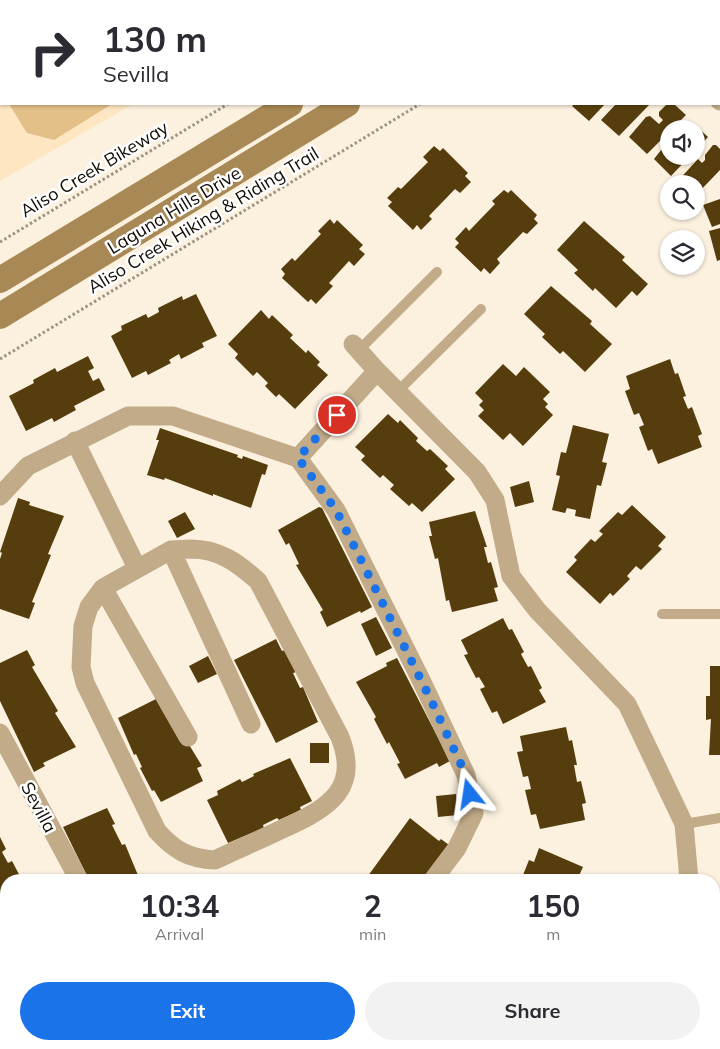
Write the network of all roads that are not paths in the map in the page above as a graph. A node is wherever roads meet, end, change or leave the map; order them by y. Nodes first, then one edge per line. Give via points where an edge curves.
1 (288, 105) edge
2 (345, 105) edge
3 (437, 272) dead end
4 (0, 280) edge
5 (481, 309) dead end
6 (0, 316) edge
7 (356, 347) joint
8 (377, 371) junction
9 (397, 392) junction
10 (75, 441) junction
11 (298, 458) junction
12 (0, 496) edge
13 (171, 550) junction
14 (137, 568) junction
15 (103, 588) junction
16 (662, 614) dead end
17 (720, 614) edge
18 (251, 724) dead end
19 (0, 733) edge
20 (188, 737) dead end
21 (720, 818) edge
22 (684, 824) junction
23 (76, 874) edge
24 (438, 874) edge
25 (688, 874) edge

1 - 4 main road, Laguna Hills Drive
2 - 6 main road, Laguna Hills Drive
3 - 7 lane
5 - 9 lane
7 - 8 street
8 - 9 street
8 - 11 street
9 - 22 street via 476,472 495,500 511,576 537,610 627,704
10 - 11 street via 128,416 174,416
10 - 12 street via 28,466
10 - 14 street
11 - 24 street via 336,510 466,775 474,813 457,848
13 - 14 street
13 - 15 street via 209,549 243,568 258,581 268,596 346,750 346,770 340,790 332,802 317,814 215,860 184,855 168,844 157,831 85,683 81,667 83,626 89,607
13 - 18 street
14 - 15 street
15 - 20 street
16 - 17 lane
19 - 23 street, Sevilla
21 - 22 lane
22 - 25 street

